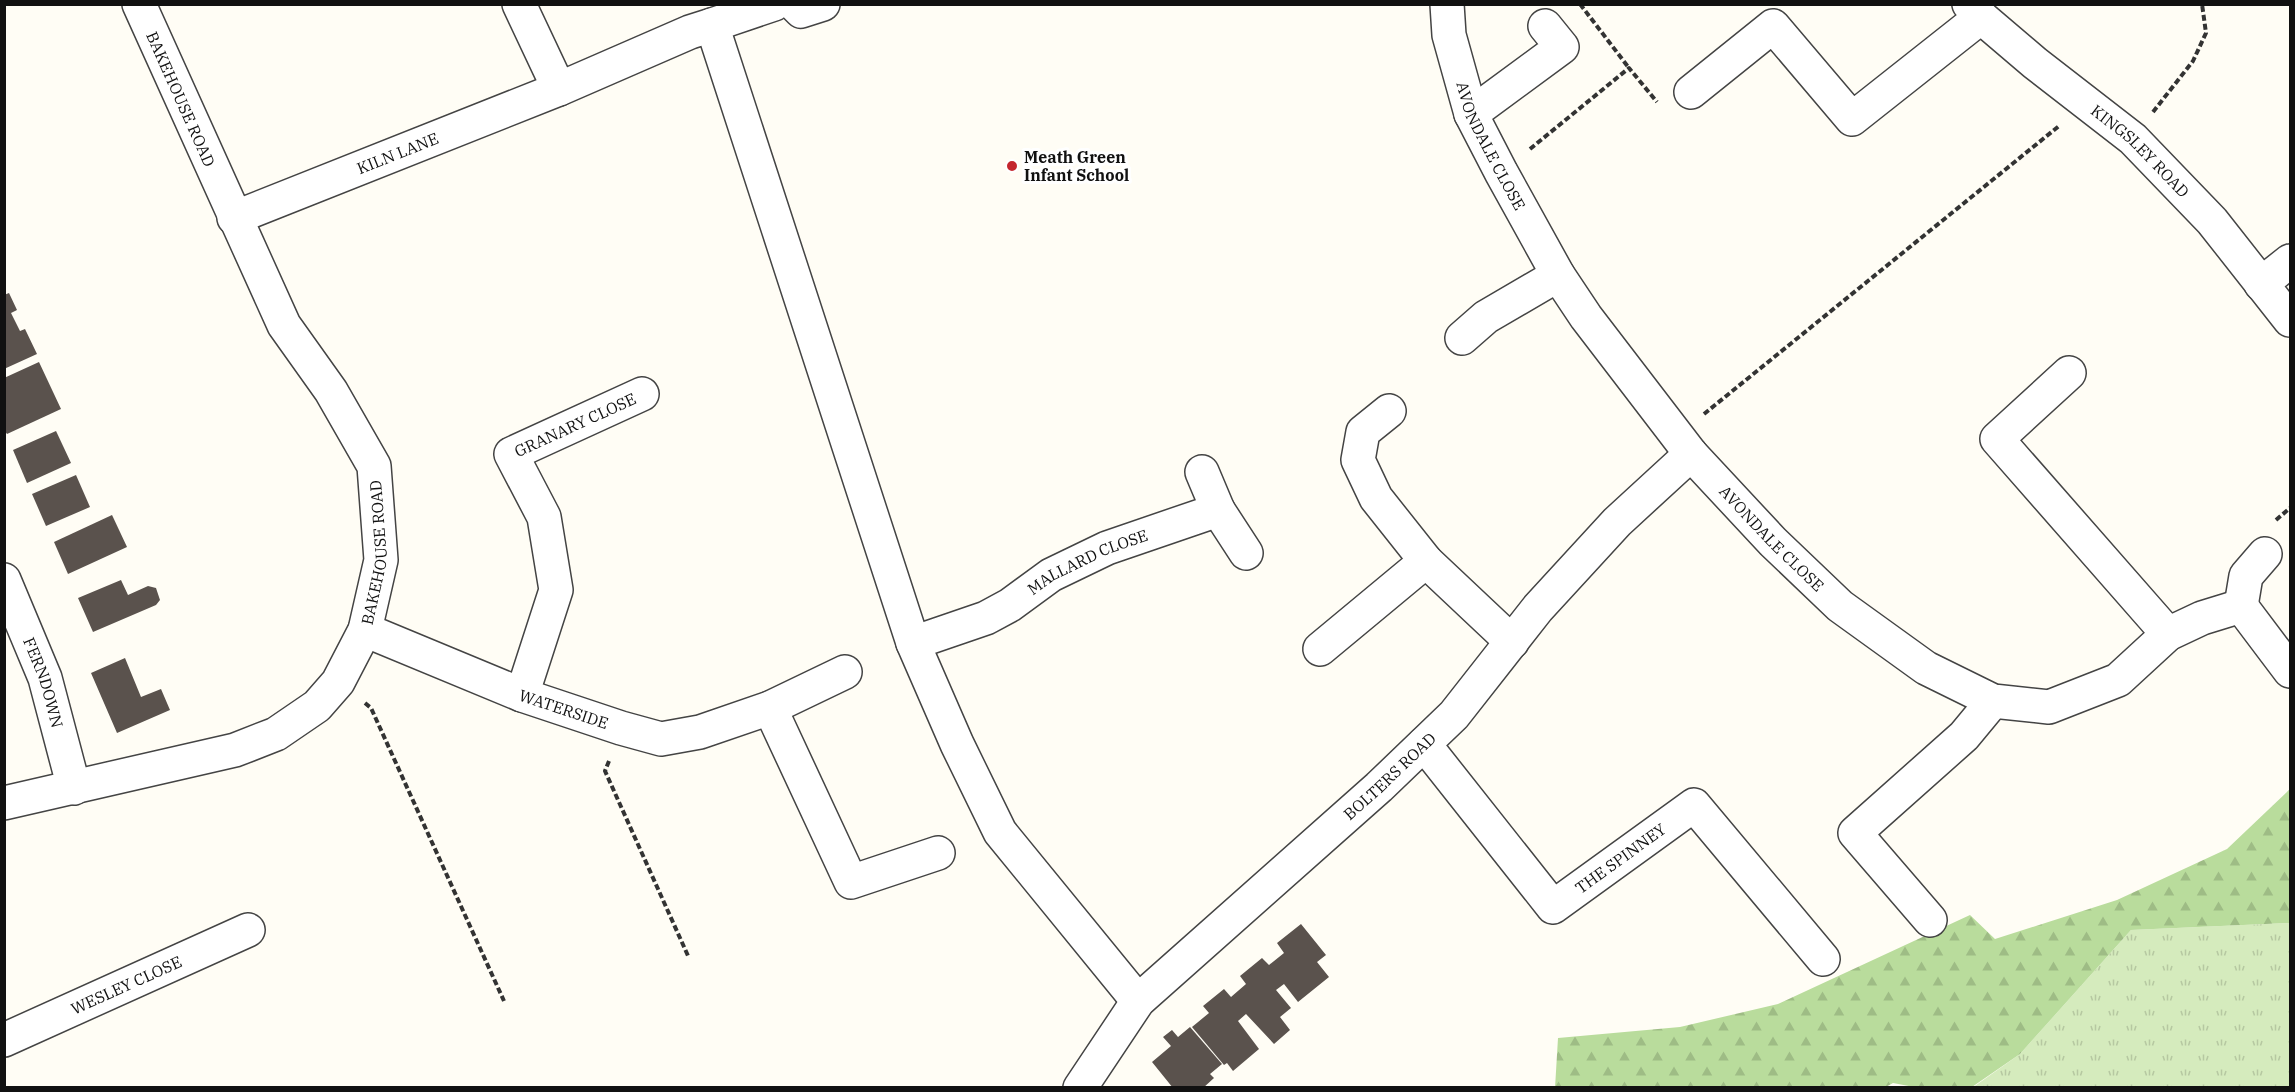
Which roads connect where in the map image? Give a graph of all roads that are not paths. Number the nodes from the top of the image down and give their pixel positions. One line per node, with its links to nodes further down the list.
1 (138, 4): 13 (street, BAKEHOUSE ROAD)
2 (519, 4): 10 (street)
3 (774, 4): 9 (street, KILN LANE)
4 (794, 4): 5 (street)
5 (823, 4)
6 (1448, 4): 12 (street, AVONDALE CLOSE)
7 (1975, 11): 11 (street); 16 (street, KINGSLEY ROAD)
8 (1545, 26): 12 (street)
9 (701, 29): 10 (street, KILN LANE); 33 (street)
10 (559, 89): 13 (street, KILN LANE)
11 (1691, 92)
12 (1471, 114): 15 (street, AVONDALE CLOSE)
13 (234, 218): 30 (street, BAKEHOUSE ROAD)
14 (2290, 261): 16 (street)
15 (1558, 275): 18 (street); 22 (street, AVONDALE CLOSE)
16 (2261, 284): 17 (street, KINGSLEY ROAD)
17 (2290, 320)
18 (1462, 338)
19 (2069, 374): 31 (street)
20 (642, 394): 37 (street, GRANARY CLOSE)
21 (1389, 411): 27 (street)
22 (1684, 445): 32 (street, BOLTERS ROAD); 38 (street, AVONDALE CLOSE)
23 (1203, 472): 24 (street)
24 (1218, 510): 25 (street); 33 (street, MALLARD CLOSE)
25 (1246, 553)
26 (2265, 554): 29 (street)
27 (1426, 561): 32 (street); 34 (street)
28 (4, 580): 41 (street, FERNDOWN)
29 (2241, 606): 31 (street, AVONDALE CLOSE); 35 (street)
30 (365, 630): 37 (street, WATERSIDE); 41 (street, BAKEHOUSE ROAD)
31 (2168, 634): 38 (street, AVONDALE CLOSE)
32 (1512, 642): 40 (street, BOLTERS ROAD)
33 (913, 643): 47 (street)
34 (1320, 649)
35 (2290, 671)
36 (845, 672): 39 (street, WATERSIDE)
37 (522, 695): 39 (street, WATERSIDE)
38 (1992, 701): 44 (street)
39 (770, 708): 43 (street)
40 (1424, 744): 46 (street, THE SPINNEY); 47 (street, BOLTERS ROAD)
41 (74, 788): 42 (street, BAKEHOUSE ROAD)
42 (4, 803)
43 (938, 854)
44 (1930, 920)
45 (248, 930): 48 (street, WESLEY CLOSE)
46 (1823, 959)
47 (1138, 1001): 49 (street, BOLTERS ROAD)
48 (4, 1040)
49 (1080, 1088)

